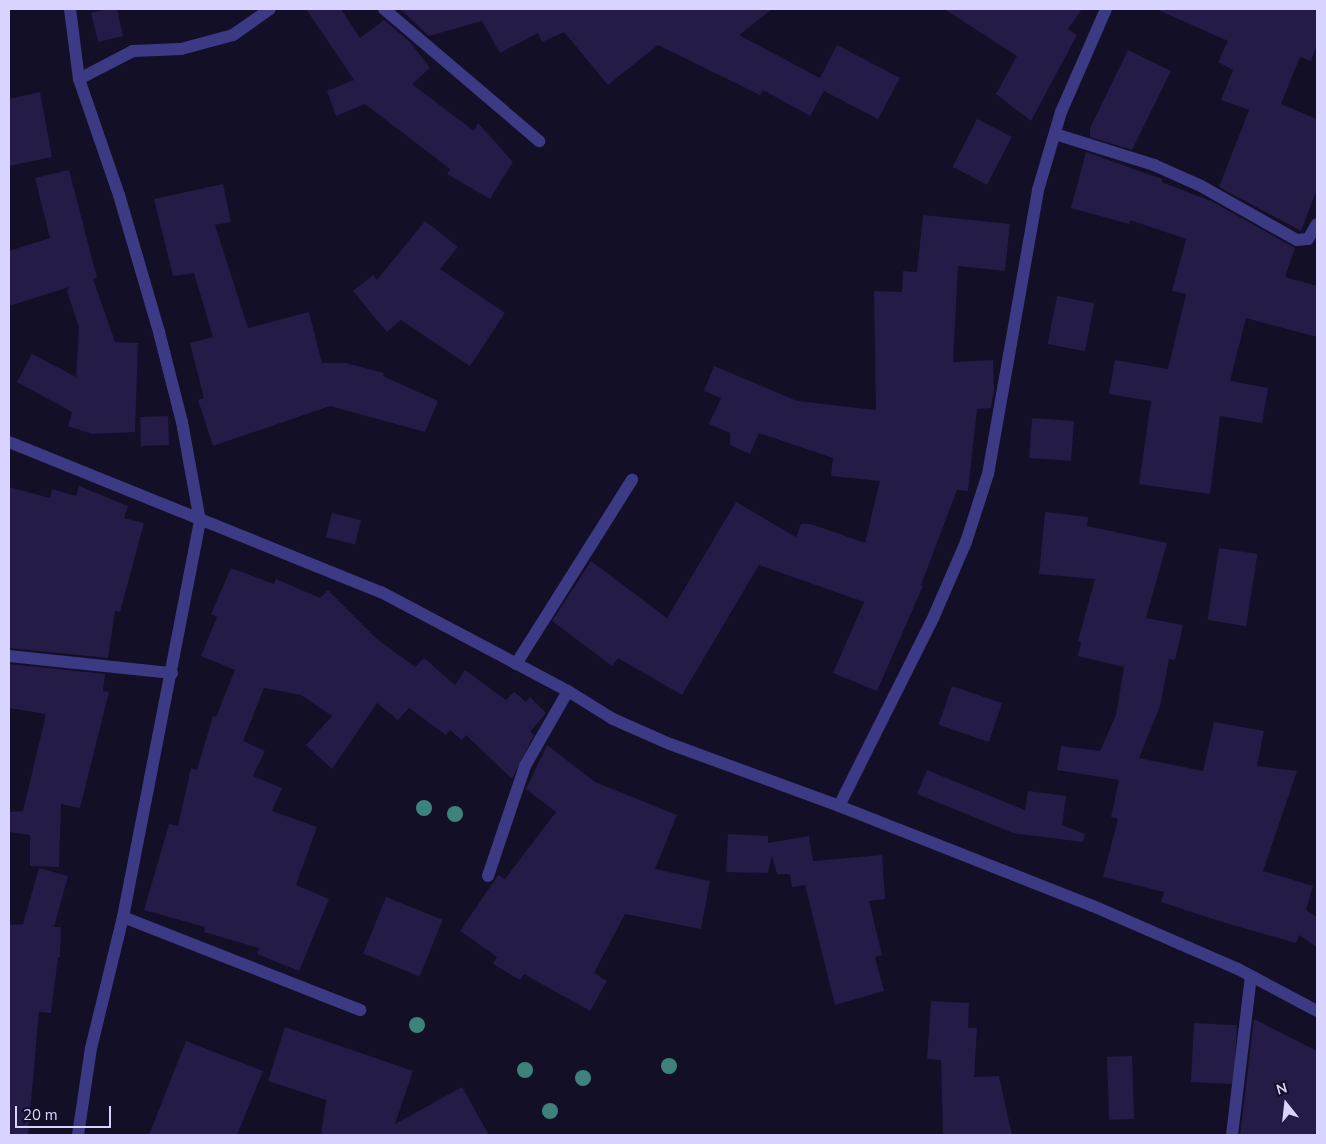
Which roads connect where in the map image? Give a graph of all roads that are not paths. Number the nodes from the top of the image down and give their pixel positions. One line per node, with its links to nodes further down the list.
1 (70, 9): 5 (street)
2 (270, 9): 5 (street)
3 (384, 9): 7 (street)
4 (1106, 9): 6 (street)
5 (79, 79): 11 (street)
6 (1055, 134): 8 (street); 16 (street)
7 (539, 141)
8 (1317, 224)
9 (9, 442): 11 (street)
10 (632, 480): 13 (street)
11 (200, 521): 13 (street); 14 (street)
12 (9, 656): 14 (street)
13 (516, 664): 15 (street)
14 (172, 673): 18 (street)
15 (568, 691): 16 (street); 17 (street)
16 (838, 806): 19 (street)
17 (488, 876)
18 (122, 917): 20 (street); 22 (street)
19 (1252, 976): 21 (street); 23 (street)
20 (360, 1010)
21 (1317, 1011)
22 (78, 1135)
23 (1232, 1135)

